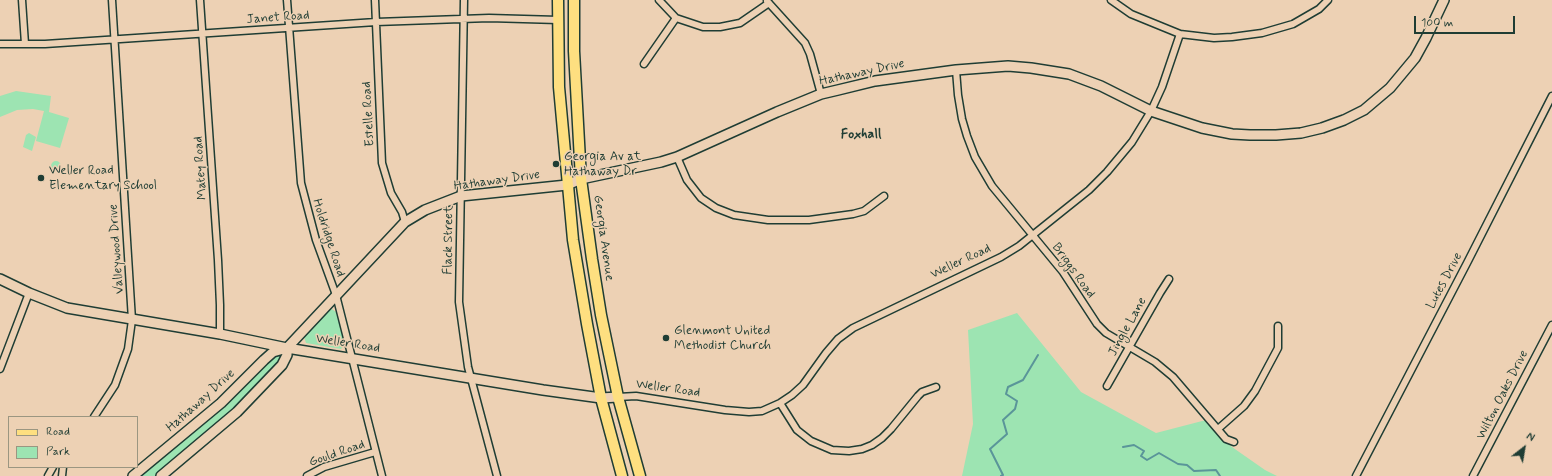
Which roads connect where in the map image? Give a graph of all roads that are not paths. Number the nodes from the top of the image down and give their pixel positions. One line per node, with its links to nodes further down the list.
1 (22, 0): 23 (street)
2 (112, 0): 21 (street, Valleywood Drive)
3 (200, 0): 19 (street, Matey Road)
4 (287, 0): 18 (street, Holdridge Road)
5 (375, 0): 17 (street, Estelle Road)
6 (464, 0): 15 (street, Flack Street)
7 (558, 0): 16 (main road)
8 (574, 0): 30 (main road, Georgia Avenue)
9 (659, 0): 14 (street)
10 (1111, 0): 20 (street)
11 (1328, 0): 20 (street)
12 (1444, 0): 28 (street, Hathaway Drive)
13 (768, 2): 14 (street); 26 (street)
14 (676, 18): 24 (street)
15 (463, 19): 16 (street, Janet Road); 17 (street, Janet Road); 32 (street, Flack Street)
16 (558, 20): 31 (main road)
17 (376, 22): 18 (street, Janet Road); 34 (street, Estelle Road)
18 (289, 28): 19 (street, Janet Road); 39 (street, Holdridge Road)
19 (203, 34): 21 (street, Janet Road); 43 (street, Matey Road)
20 (1180, 34): 28 (street, Weller Road)
21 (115, 39): 23 (street, Janet Road); 40 (street, Valleywood Drive)
22 (0, 44): 23 (street, Janet Road)
23 (25, 44)
24 (644, 64)
25 (956, 70): 26 (street, Hathaway Drive); 28 (street, Hathaway Drive); 35 (street, Briggs Road)
26 (821, 94): 29 (street, Hathaway Drive)
27 (1552, 96): 65 (street, Lutes Drive)
28 (1151, 111): 35 (street, Weller Road)
29 (677, 157): 30 (street, Hathaway Drive); 33 (street)
30 (581, 179): 31 (street, Hathaway Drive); 51 (main road, Georgia Avenue)
31 (567, 185): 32 (street, Hathaway Drive); 52 (main road)
32 (461, 196): 34 (street, Hathaway Drive); 48 (street, Flack Street)
33 (884, 196)
34 (405, 222): 39 (street, Hathaway Drive)
35 (1032, 236): 45 (street, Briggs Road); 53 (street, Weller Road)
36 (0, 279): 38 (street, Weller Road)
37 (1169, 279): 45 (street, Jingle Lane)
38 (29, 293): 40 (street, Weller Road); 47 (street)
39 (336, 295): 44 (street, Hathaway Drive); 46 (street, Holdridge Road)
40 (132, 320): 43 (street, Weller Road); 54 (street, Valleywood Drive)
41 (1552, 325): 66 (street, Wilton Oaks Drive)
42 (1278, 326): 55 (street)
43 (220, 334): 44 (street, Weller Road)
44 (287, 348): 46 (street, Weller Road); 58 (street, Hathaway Drive); 59 (street, Hathaway Drive)
45 (1130, 348): 49 (street, Jingle Lane); 55 (street, Briggs Road)
46 (352, 358): 48 (street, Weller Road); 57 (street, Holdridge Road)
47 (0, 368)
48 (471, 377): 52 (street, Weller Road); 62 (street, Flack Street)
49 (1107, 386)
50 (936, 387): 53 (street)
51 (618, 397): 52 (street, Weller Road); 53 (street, Weller Road); 64 (main road, Georgia Avenue)
52 (601, 398): 63 (main road)
53 (780, 403)
54 (95, 416)
55 (1218, 429): 56 (street, Briggs Road)
56 (1234, 442)
57 (375, 452): 60 (street, Gould Road); 61 (street, Holdridge Road)
58 (133, 476)
59 (161, 476)
60 (307, 476)
61 (382, 476)
62 (497, 476)
63 (622, 476)
64 (640, 476)
65 (1356, 476)
66 (1473, 476)

